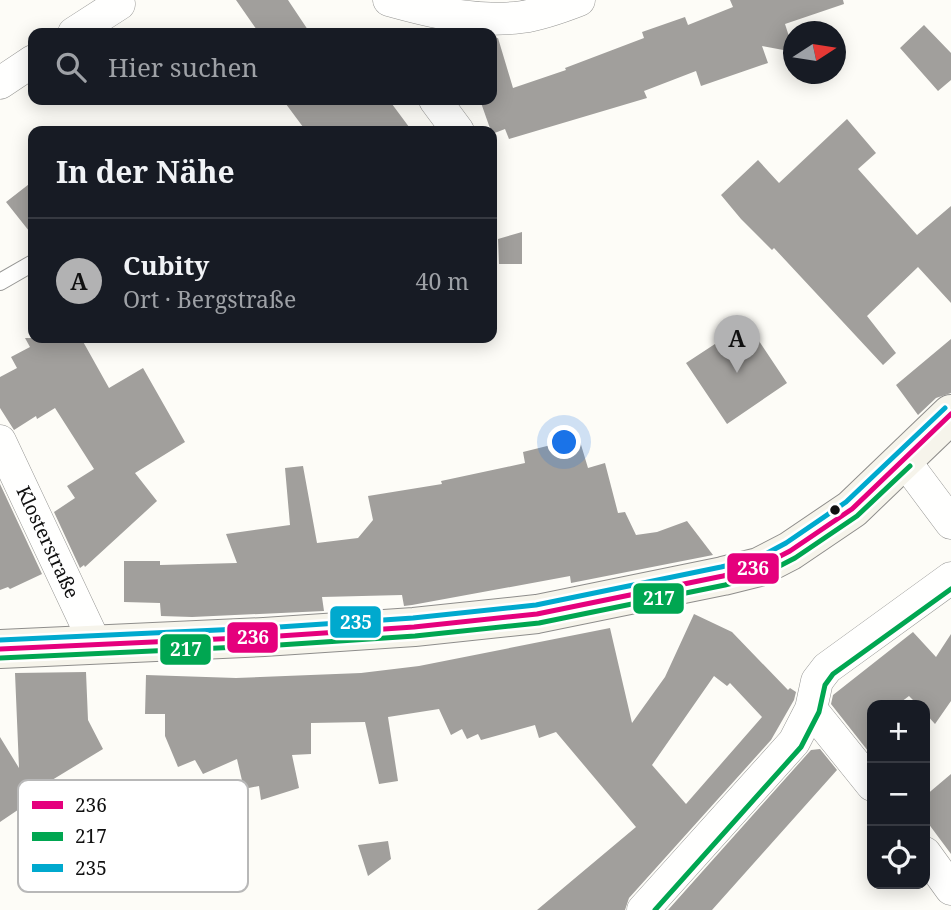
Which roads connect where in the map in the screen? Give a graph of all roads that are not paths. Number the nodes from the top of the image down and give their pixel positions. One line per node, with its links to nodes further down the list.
1 (389, 0): 4 (street)
2 (579, 0): 4 (street)
3 (119, 4): 5 (street)
4 (430, 23)
5 (82, 28)
6 (28, 64): 7 (street)
7 (0, 83)
8 (439, 105): 9 (street)
9 (454, 126)
10 (28, 266): 11 (lane)
11 (0, 282)
12 (951, 414): 14 (street)
13 (0, 441): 17 (street, Klosterstraße)
14 (904, 460): 15 (street); 17 (street)
15 (951, 523)
16 (951, 578): 19 (street)
17 (95, 643): 18 (street)
18 (0, 649)
19 (811, 709): 20 (street); 23 (street)
20 (867, 779)
21 (930, 860): 22 (street)
22 (951, 889)
23 (643, 910)

